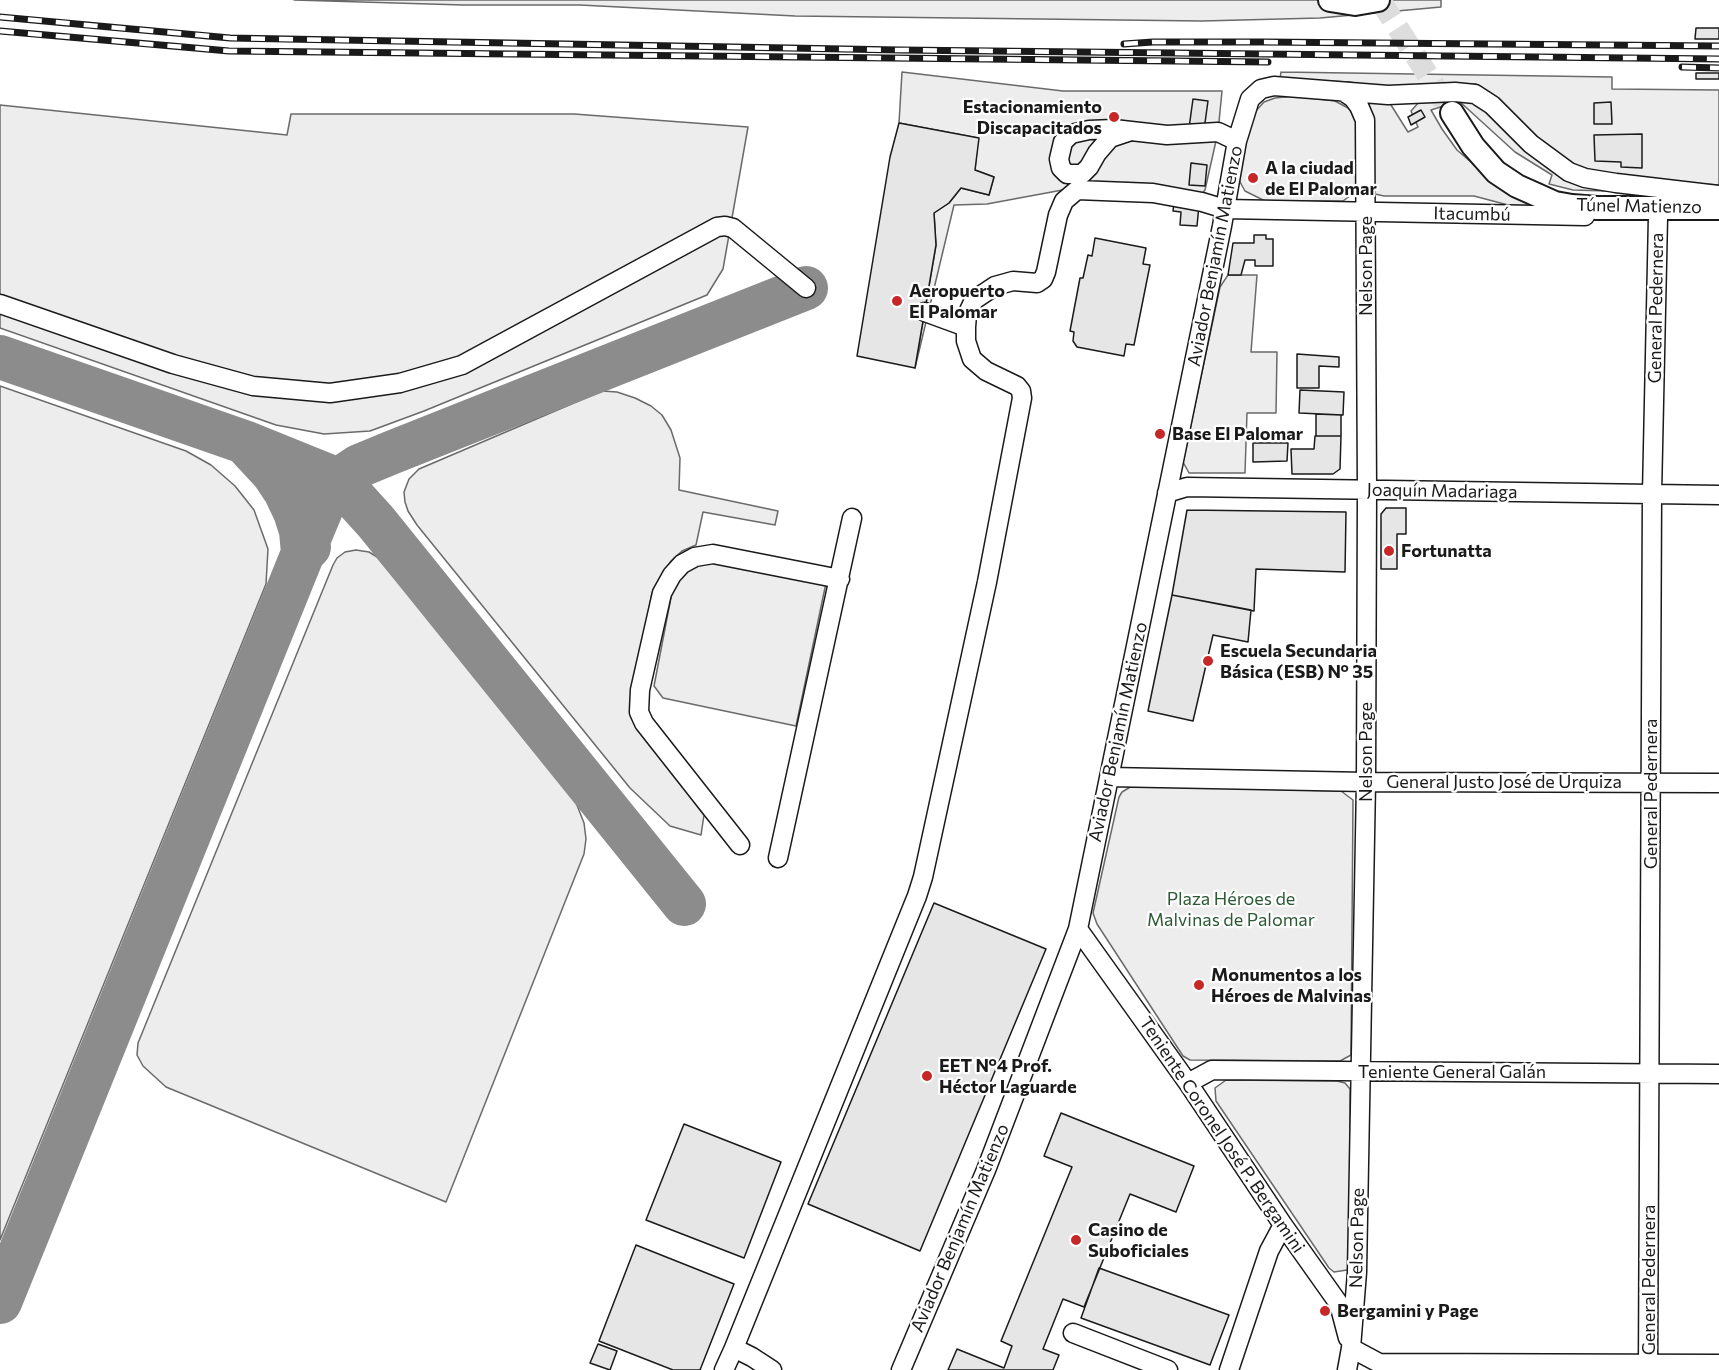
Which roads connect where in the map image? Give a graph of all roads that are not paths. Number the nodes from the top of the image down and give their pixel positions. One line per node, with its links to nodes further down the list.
1 (1330, 0): 2 (main road)
2 (1378, 0)
3 (1344, 92): 5 (street, Aviador Benjamín Matienzo); 6 (street); 10 (street, Nelson Page)
4 (1131, 131): 5 (street)
5 (1237, 141): 9 (street, Aviador Benjamín Matienzo)
6 (1719, 195)
7 (1719, 202): 8 (main road, Túnel Matienzo)
8 (1719, 208)
9 (1225, 209): 10 (street, Itacumbú); 16 (street, Itacumbú); 18 (street, Aviador Benjamín Matienzo)
10 (1365, 212): 12 (street, Itacumbú); 17 (street, Nelson Page)
11 (1719, 214): 12 (street, Itacumbú)
12 (1658, 217): 19 (street, General Pedernera)
13 (806, 288): 14 (street)
14 (0, 304)
15 (925, 312): 16 (street)
16 (966, 327): 36 (street)
17 (1367, 490): 18 (street, Joaquín Madariaga); 19 (street, Joaquín Madariaga); 24 (street, Nelson Page)
18 (1167, 493): 23 (street, Aviador Benjamín Matienzo)
19 (1652, 494): 20 (street, Joaquín Madariaga); 25 (street, General Pedernera)
20 (1719, 495)
21 (852, 518): 22 (street)
22 (840, 579): 27 (street); 28 (street)
23 (1109, 777): 24 (street, General Justo José de Urquiza); 29 (street, Aviador Benjamín Matienzo)
24 (1366, 782): 25 (street, General Justo José de Urquiza); 30 (street, Nelson Page)
25 (1651, 782): 26 (street, General Justo José de Urquiza); 31 (street, General Pedernera)
26 (1719, 783)
27 (740, 845)
28 (778, 858)
29 (1078, 929): 33 (street, Teniente Coronel José P. Bergamini); 43 (street, Aviador Benjamín Matienzo)
30 (1361, 1071): 31 (street, Teniente General Galán); 33 (street, Teniente General Galán); 37 (street, Nelson Page)
31 (1650, 1073): 32 (street, Teniente General Galán); 40 (street, General Pedernera)
32 (1719, 1074)
33 (1188, 1083): 34 (street, Teniente Coronel José P. Bergamini)
34 (1283, 1225): 37 (street, Teniente Coronel José P. Bergamini); 45 (street)
35 (1073, 1333): 44 (street)
36 (734, 1348): 41 (street); 42 (street)
37 (1351, 1348): 39 (street); 46 (street, Nelson Page)
38 (1719, 1364): 40 (street)
39 (1381, 1367): 40 (street)
40 (1648, 1367)
41 (724, 1370)
42 (772, 1370)
43 (901, 1370)
44 (1168, 1370)
45 (1229, 1370)
46 (1347, 1370)

